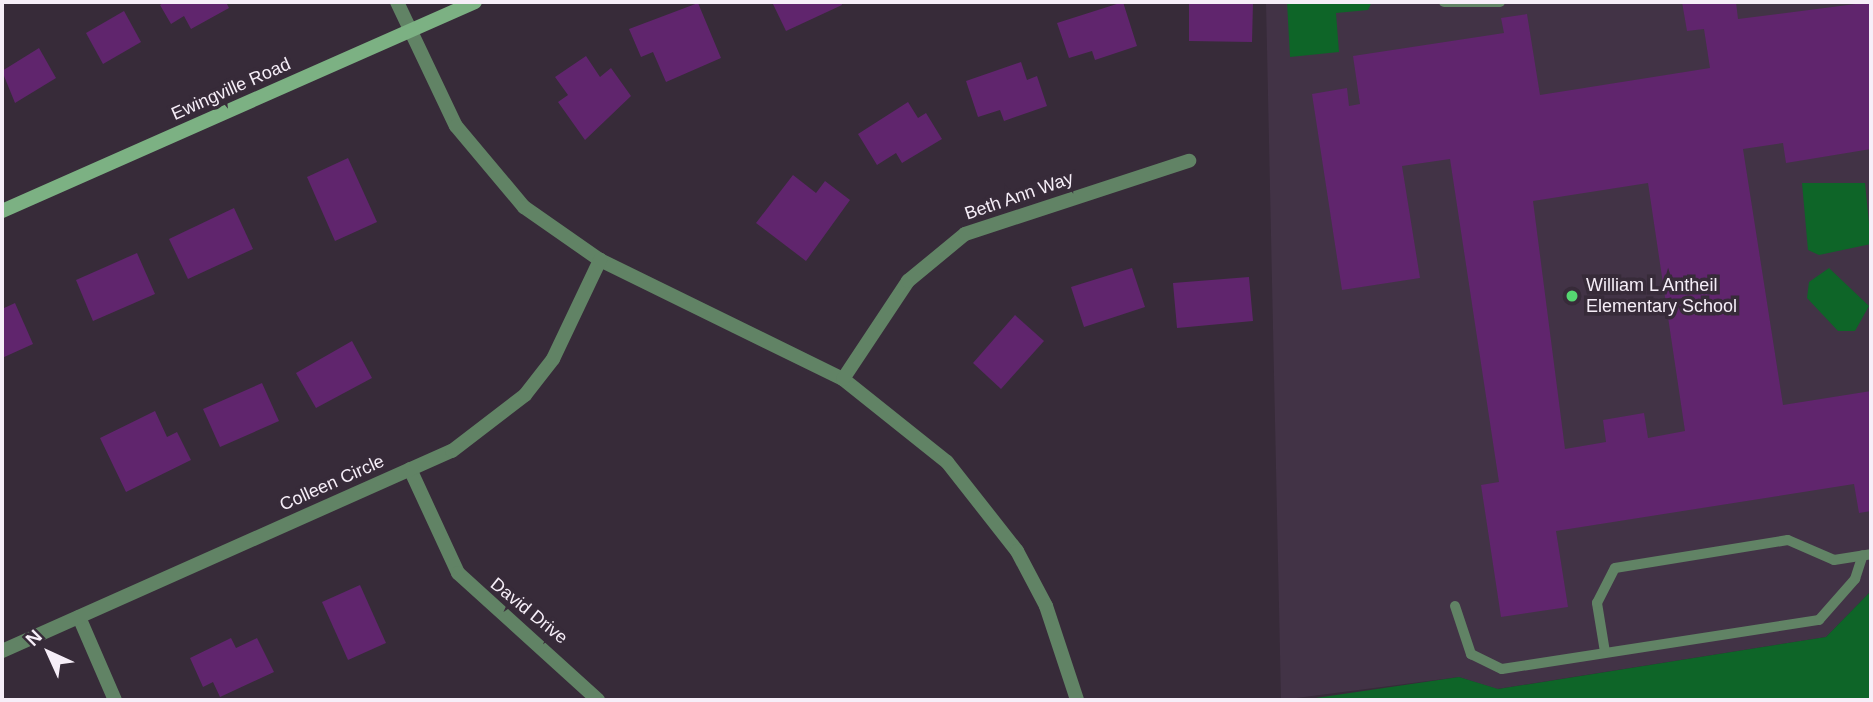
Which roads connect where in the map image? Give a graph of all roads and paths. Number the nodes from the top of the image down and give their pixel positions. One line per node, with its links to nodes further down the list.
1 (397, 2): 5 (street)
2 (475, 2): 5 (main road, Ewingville Road)
3 (1444, 2): 4 (lane)
4 (1500, 2)
5 (410, 31): 7 (main road, Ewingville Road); 8 (street)
6 (1189, 161): 9 (street, Beth Ann Way)
7 (2, 211)
8 (600, 260): 9 (street); 10 (street, Colleen Circle)
9 (843, 379): 18 (street)
10 (410, 469): 13 (street, Colleen Circle); 17 (street, David Drive)
11 (1867, 554): 15 (lane); 15 (lane)
12 (1455, 606): 15 (lane)
13 (79, 617): 14 (street, Colleen Circle); 16 (street)
14 (2, 651)
15 (1605, 652)
16 (115, 700)
17 (598, 700)
18 (1077, 700)

